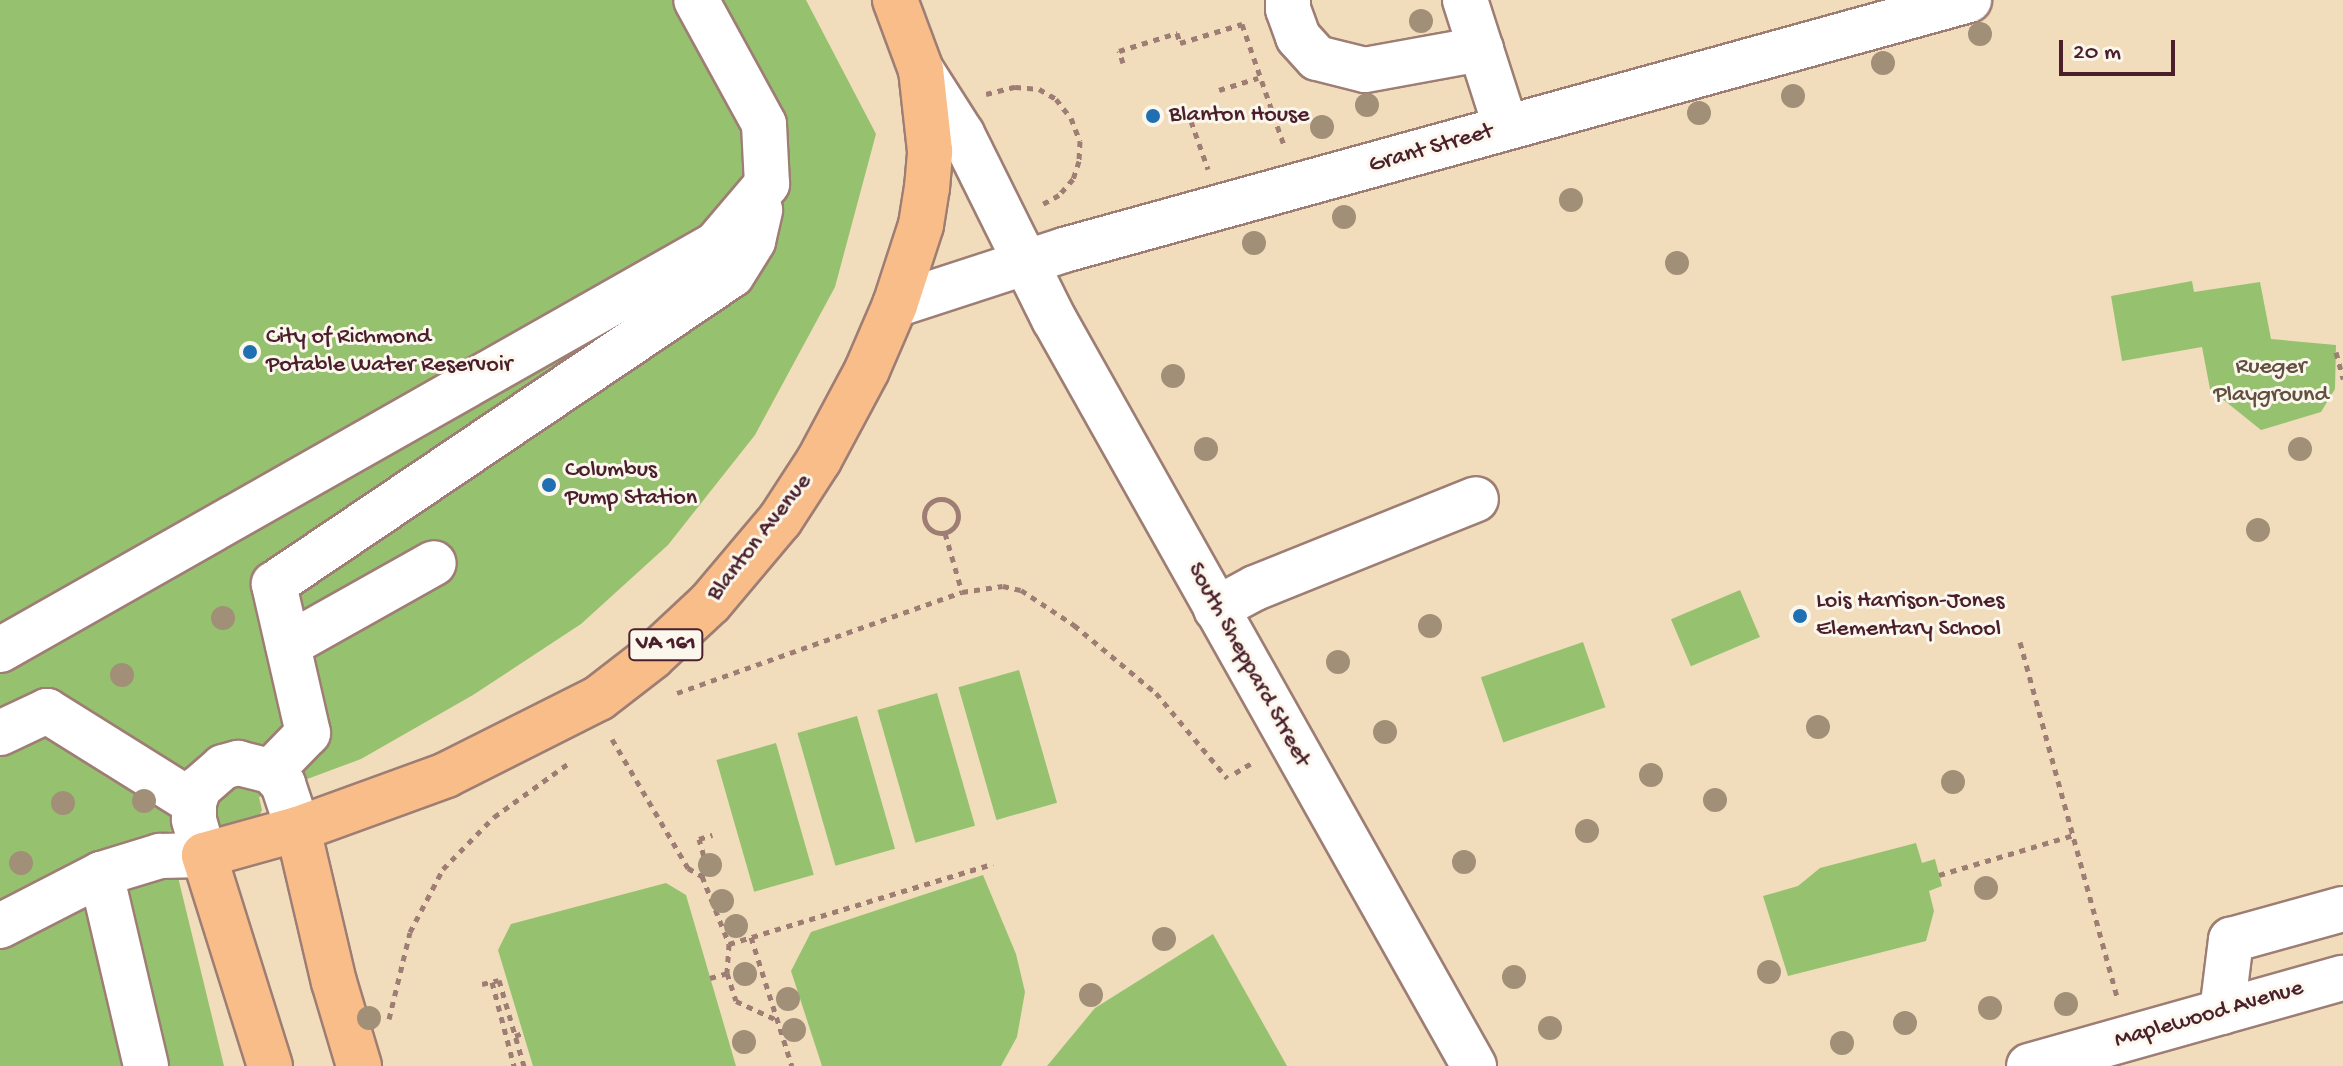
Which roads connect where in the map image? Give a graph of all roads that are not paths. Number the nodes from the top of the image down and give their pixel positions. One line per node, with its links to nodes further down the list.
1 (696, 0): 9 (street)
2 (895, 0): 7 (main road, Blanton Avenue / VA 161)
3 (1288, 0): 6 (street)
4 (1465, 0): 6 (street)
5 (1969, 0): 8 (street, Grant Street)
6 (1481, 49): 8 (street)
7 (921, 70): 10 (street, Blanton Avenue); 11 (main road, Blanton Avenue / VA 161)
8 (1506, 128): 10 (street, Grant Street)
9 (767, 184): 15 (street); 16 (street)
10 (1026, 262): 11 (street, Grant Street); 14 (street, South Sheppard Street)
11 (895, 305): 20 (main road, Blanton Avenue / VA 161)
12 (1476, 499): 14 (street)
13 (434, 563): 15 (street)
14 (1216, 609): 30 (street, South Sheppard Street)
15 (288, 645): 18 (street)
16 (0, 650)
17 (0, 733): 19 (street)
18 (271, 771): 19 (street); 20 (street)
19 (194, 803): 21 (street)
20 (298, 829): 21 (main road, Blanton Avenue / VA 161); 29 (main road)
21 (204, 855): 22 (street); 28 (main road)
22 (101, 874): 24 (street); 27 (street)
23 (2343, 909): 26 (street)
24 (0, 926)
25 (2343, 978): 26 (street, Maplewood Avenue)
26 (2222, 1012): 31 (street, Maplewood Avenue)
27 (146, 1066)
28 (270, 1066)
29 (359, 1066)
30 (1474, 1066)
31 (2029, 1066)

